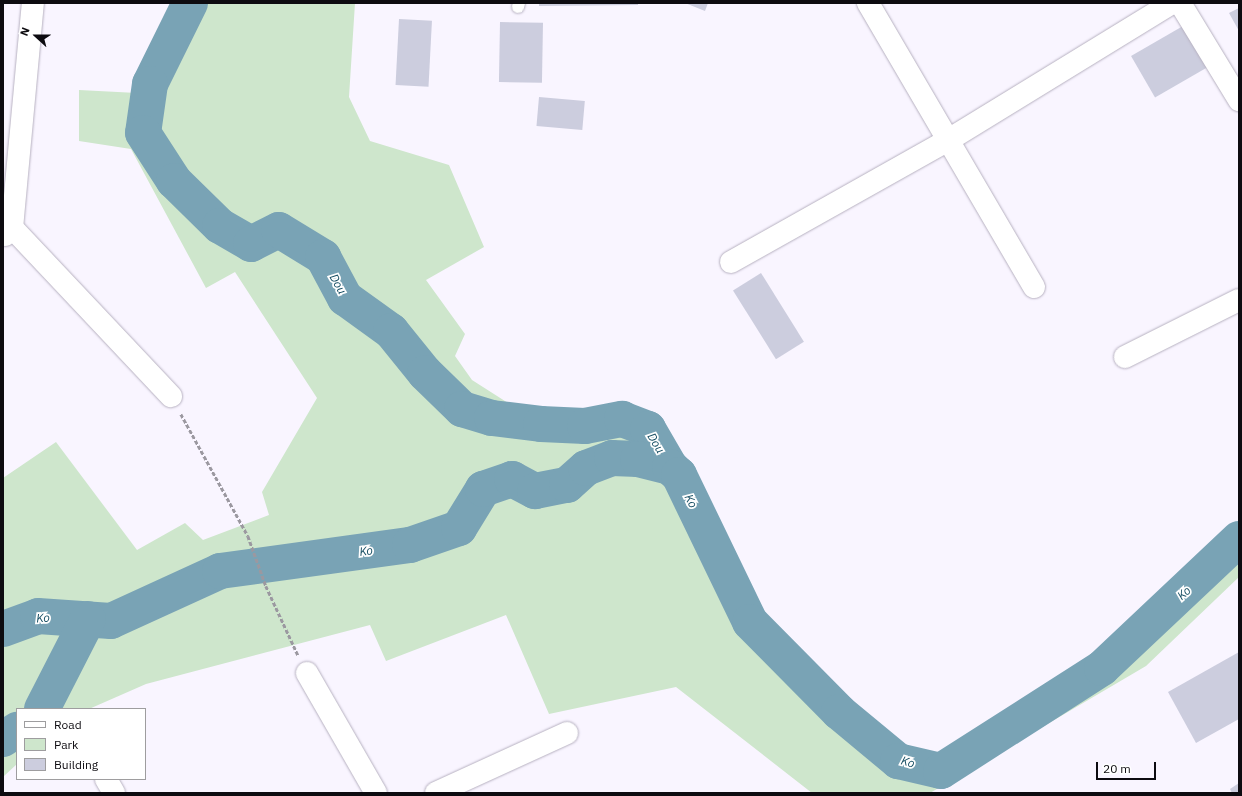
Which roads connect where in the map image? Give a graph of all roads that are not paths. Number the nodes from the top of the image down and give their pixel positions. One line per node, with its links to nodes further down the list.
1 (33, 3): 7 (street)
2 (868, 3): 6 (street)
3 (1172, 3): 6 (street)
4 (1180, 3): 5 (street)
5 (1239, 100)
6 (950, 140): 8 (street); 9 (street)
7 (6, 228): 12 (street)
8 (731, 262)
9 (1034, 287)
10 (1239, 300): 11 (street)
11 (1125, 357)
12 (171, 396)
13 (307, 673): 17 (street)
14 (566, 733): 18 (street)
15 (107, 780): 16 (street)
16 (114, 793)
17 (376, 793)
18 (436, 793)

